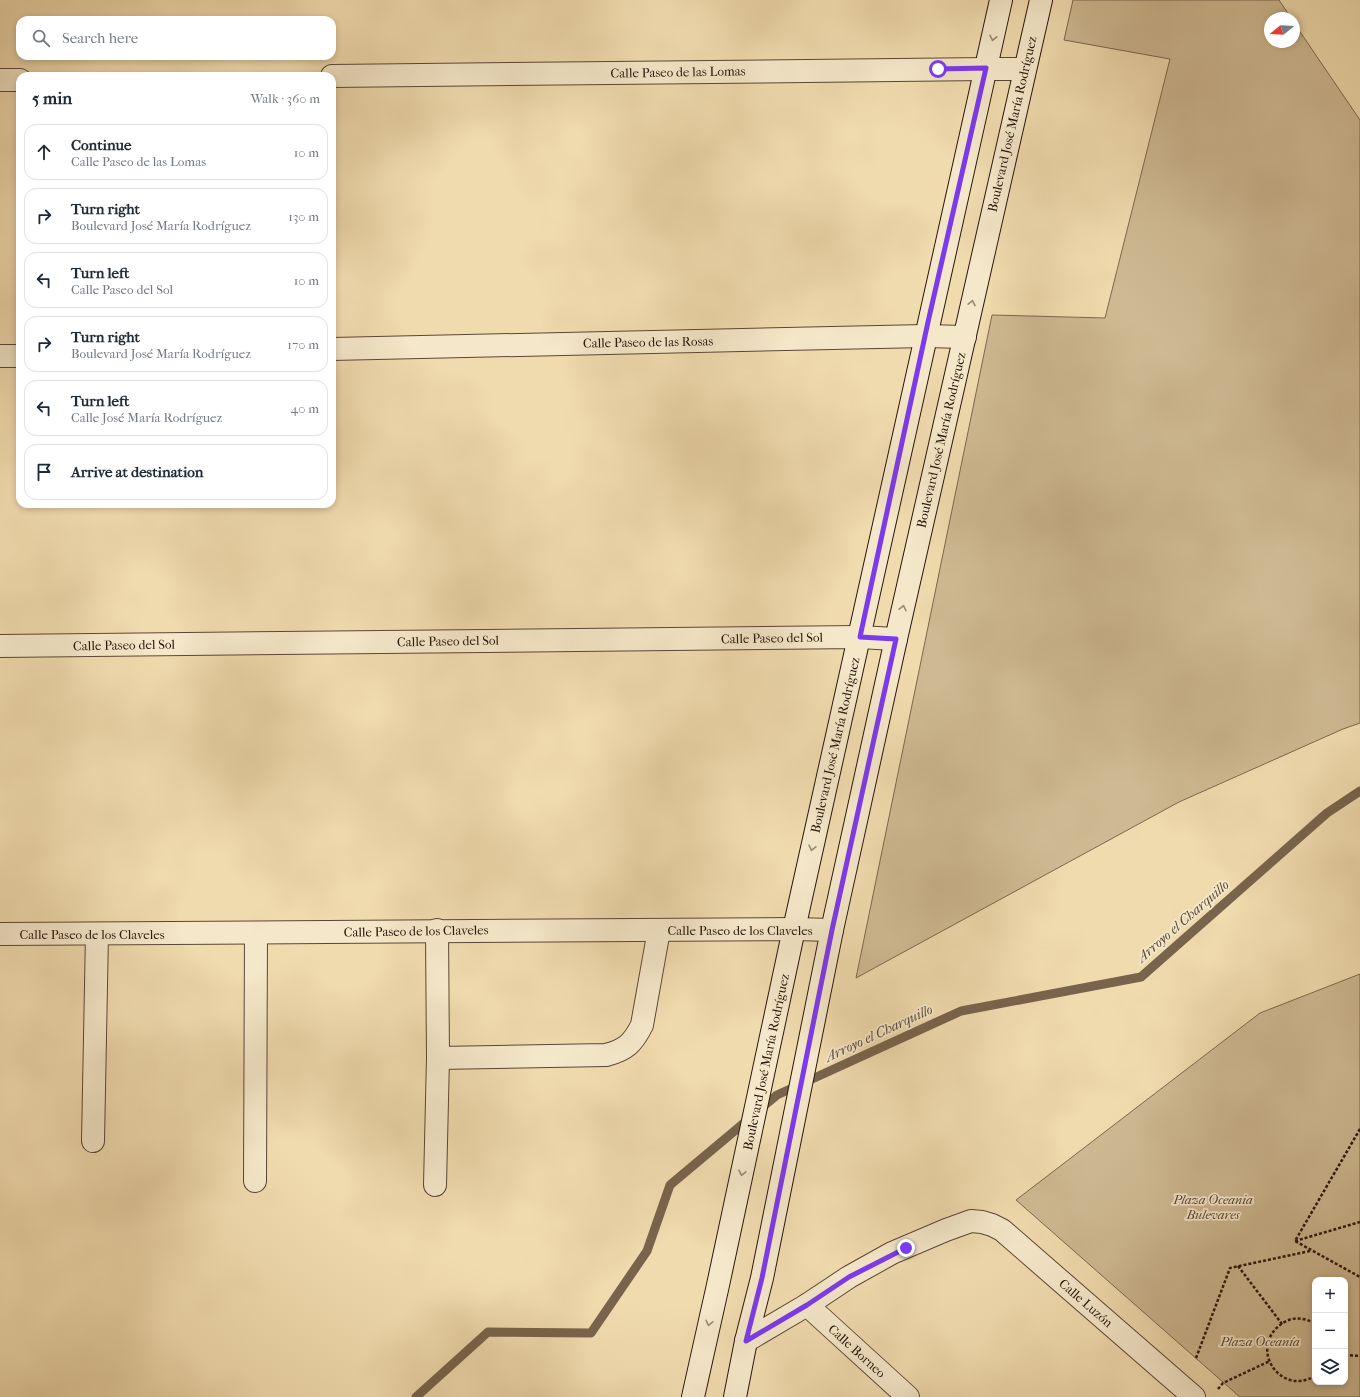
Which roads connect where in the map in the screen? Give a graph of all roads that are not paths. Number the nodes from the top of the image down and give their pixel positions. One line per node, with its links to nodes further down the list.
1 (1001, 0): 3 (street, Boulevard José María Rodríguez, one-way to 3)
2 (1041, 0): 4 (street, Boulevard José María Rodríguez)
3 (986, 68): 4 (street, Calle Paseo de las Lomas); 5 (street, Calle Paseo de las Lomas); 8 (street, Boulevard José María Rodríguez)
4 (1024, 69): 9 (street, Boulevard José María Rodríguez, one-way to 4)
5 (336, 76)
6 (0, 80): 7 (street)
7 (16, 80)
8 (925, 336): 9 (street, Calle Paseo de las Rosas); 10 (street, Calle Paseo de las Rosas); 13 (street, Boulevard José María Rodríguez)
9 (965, 337): 14 (street, Boulevard José María Rodríguez, one-way to 9)
10 (336, 349)
11 (0, 356): 12 (street)
12 (16, 356)
13 (860, 637): 14 (street, Calle Paseo del Sol); 15 (street, Calle Paseo del Sol); 16 (street, Boulevard José María Rodríguez, one-way to 16)
14 (896, 639): 19 (street, Boulevard José María Rodríguez)
15 (0, 646)
16 (794, 929): 18 (street, Calle Paseo de los Claveles); 19 (street, Calle Paseo de los Claveles); 29 (street, Boulevard José María Rodríguez, one-way to 29)
17 (437, 930): 18 (street, Calle Paseo de los Claveles); 20 (street, Calle Paseo de los Claveles); 23 (street)
18 (659, 930): 23 (street)
19 (832, 930): 28 (street, Boulevard José María Rodríguez)
20 (256, 933): 22 (street, Calle Paseo de los Claveles); 25 (street)
21 (0, 934): 22 (street, Calle Paseo de los Claveles)
22 (98, 934): 24 (street)
23 (438, 1058): 26 (street)
24 (92, 1141)
25 (255, 1181)
26 (435, 1185)
27 (807, 1305): 28 (street); 31 (street, Calle Borneo); 32 (street, Calle Luzón)
28 (746, 1341): 30 (street, Boulevard José María Rodríguez)
29 (693, 1397)
30 (735, 1397)
31 (908, 1397)
32 (1194, 1397)

